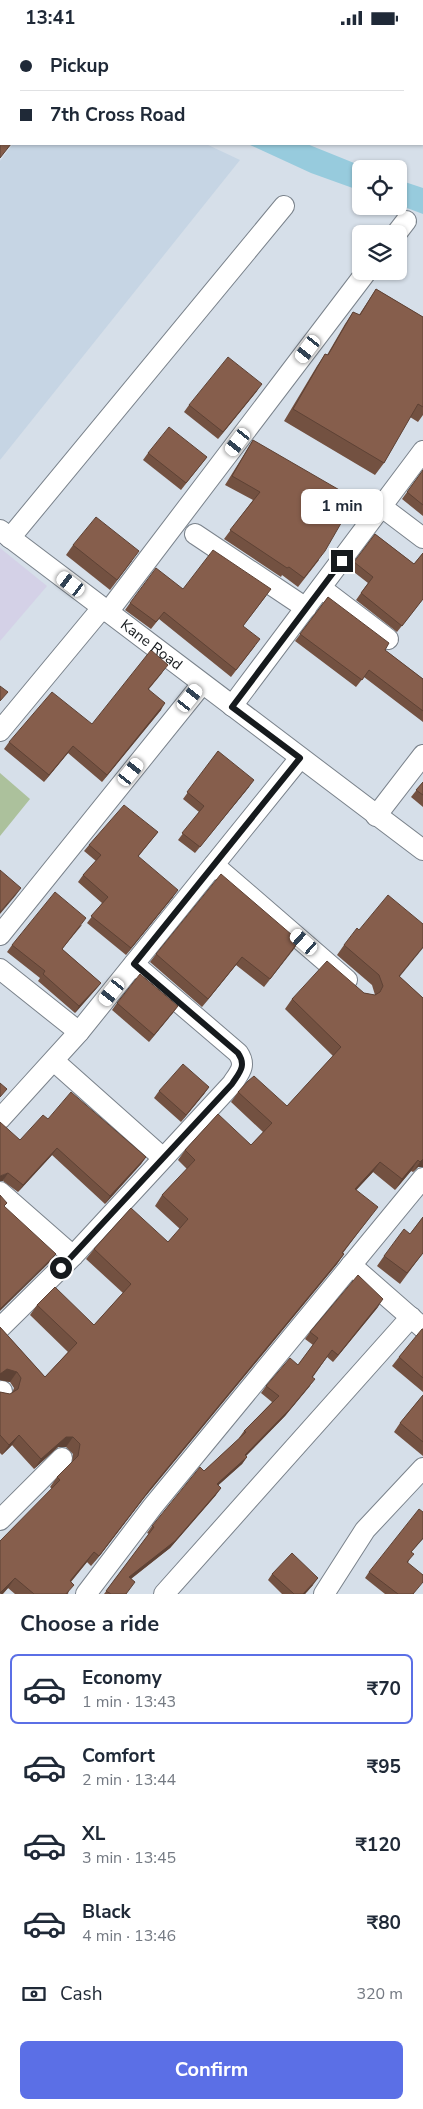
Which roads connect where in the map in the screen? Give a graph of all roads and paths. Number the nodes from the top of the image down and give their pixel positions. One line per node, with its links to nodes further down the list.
1 (284, 206): 5 (street)
2 (361, 280): 10 (street)
3 (423, 451): 4 (street)
4 (382, 507): 7 (street); 8 (street)
5 (5, 534): 10 (street, Kane Road)
6 (195, 534): 9 (street)
7 (423, 537)
8 (321, 588): 9 (street); 11 (street)
9 (306, 608): 13 (street)
10 (105, 610): 12 (street, Kane Road); 14 (street)
11 (388, 639)
12 (202, 683): 13 (street, Kane Road); 20 (street)
13 (232, 707): 16 (street, Kane Road)
14 (0, 731)
15 (423, 755): 17 (street)
16 (300, 758): 17 (street, Kane Road); 19 (street)
17 (376, 815): 18 (street, Kane Road)
18 (423, 850)
19 (214, 865): 21 (street); 23 (street)
20 (0, 935)
21 (134, 964): 24 (street); 27 (street)
22 (0, 969): 24 (street)
23 (364, 994)
24 (79, 1032): 25 (street)
25 (54, 1061): 26 (street); 27 (street)
26 (0, 1119)
27 (162, 1158): 31 (street)
28 (423, 1178): 30 (street)
29 (0, 1192): 31 (street)
30 (416, 1200): 32 (street)
31 (73, 1256): 34 (street)
32 (351, 1265): 33 (street); 38 (street)
33 (417, 1322): 39 (street)
34 (0, 1328)
35 (62, 1458): 37 (street)
36 (423, 1468): 40 (street)
37 (0, 1520)
38 (86, 1594)
39 (164, 1594)
40 (324, 1594)

